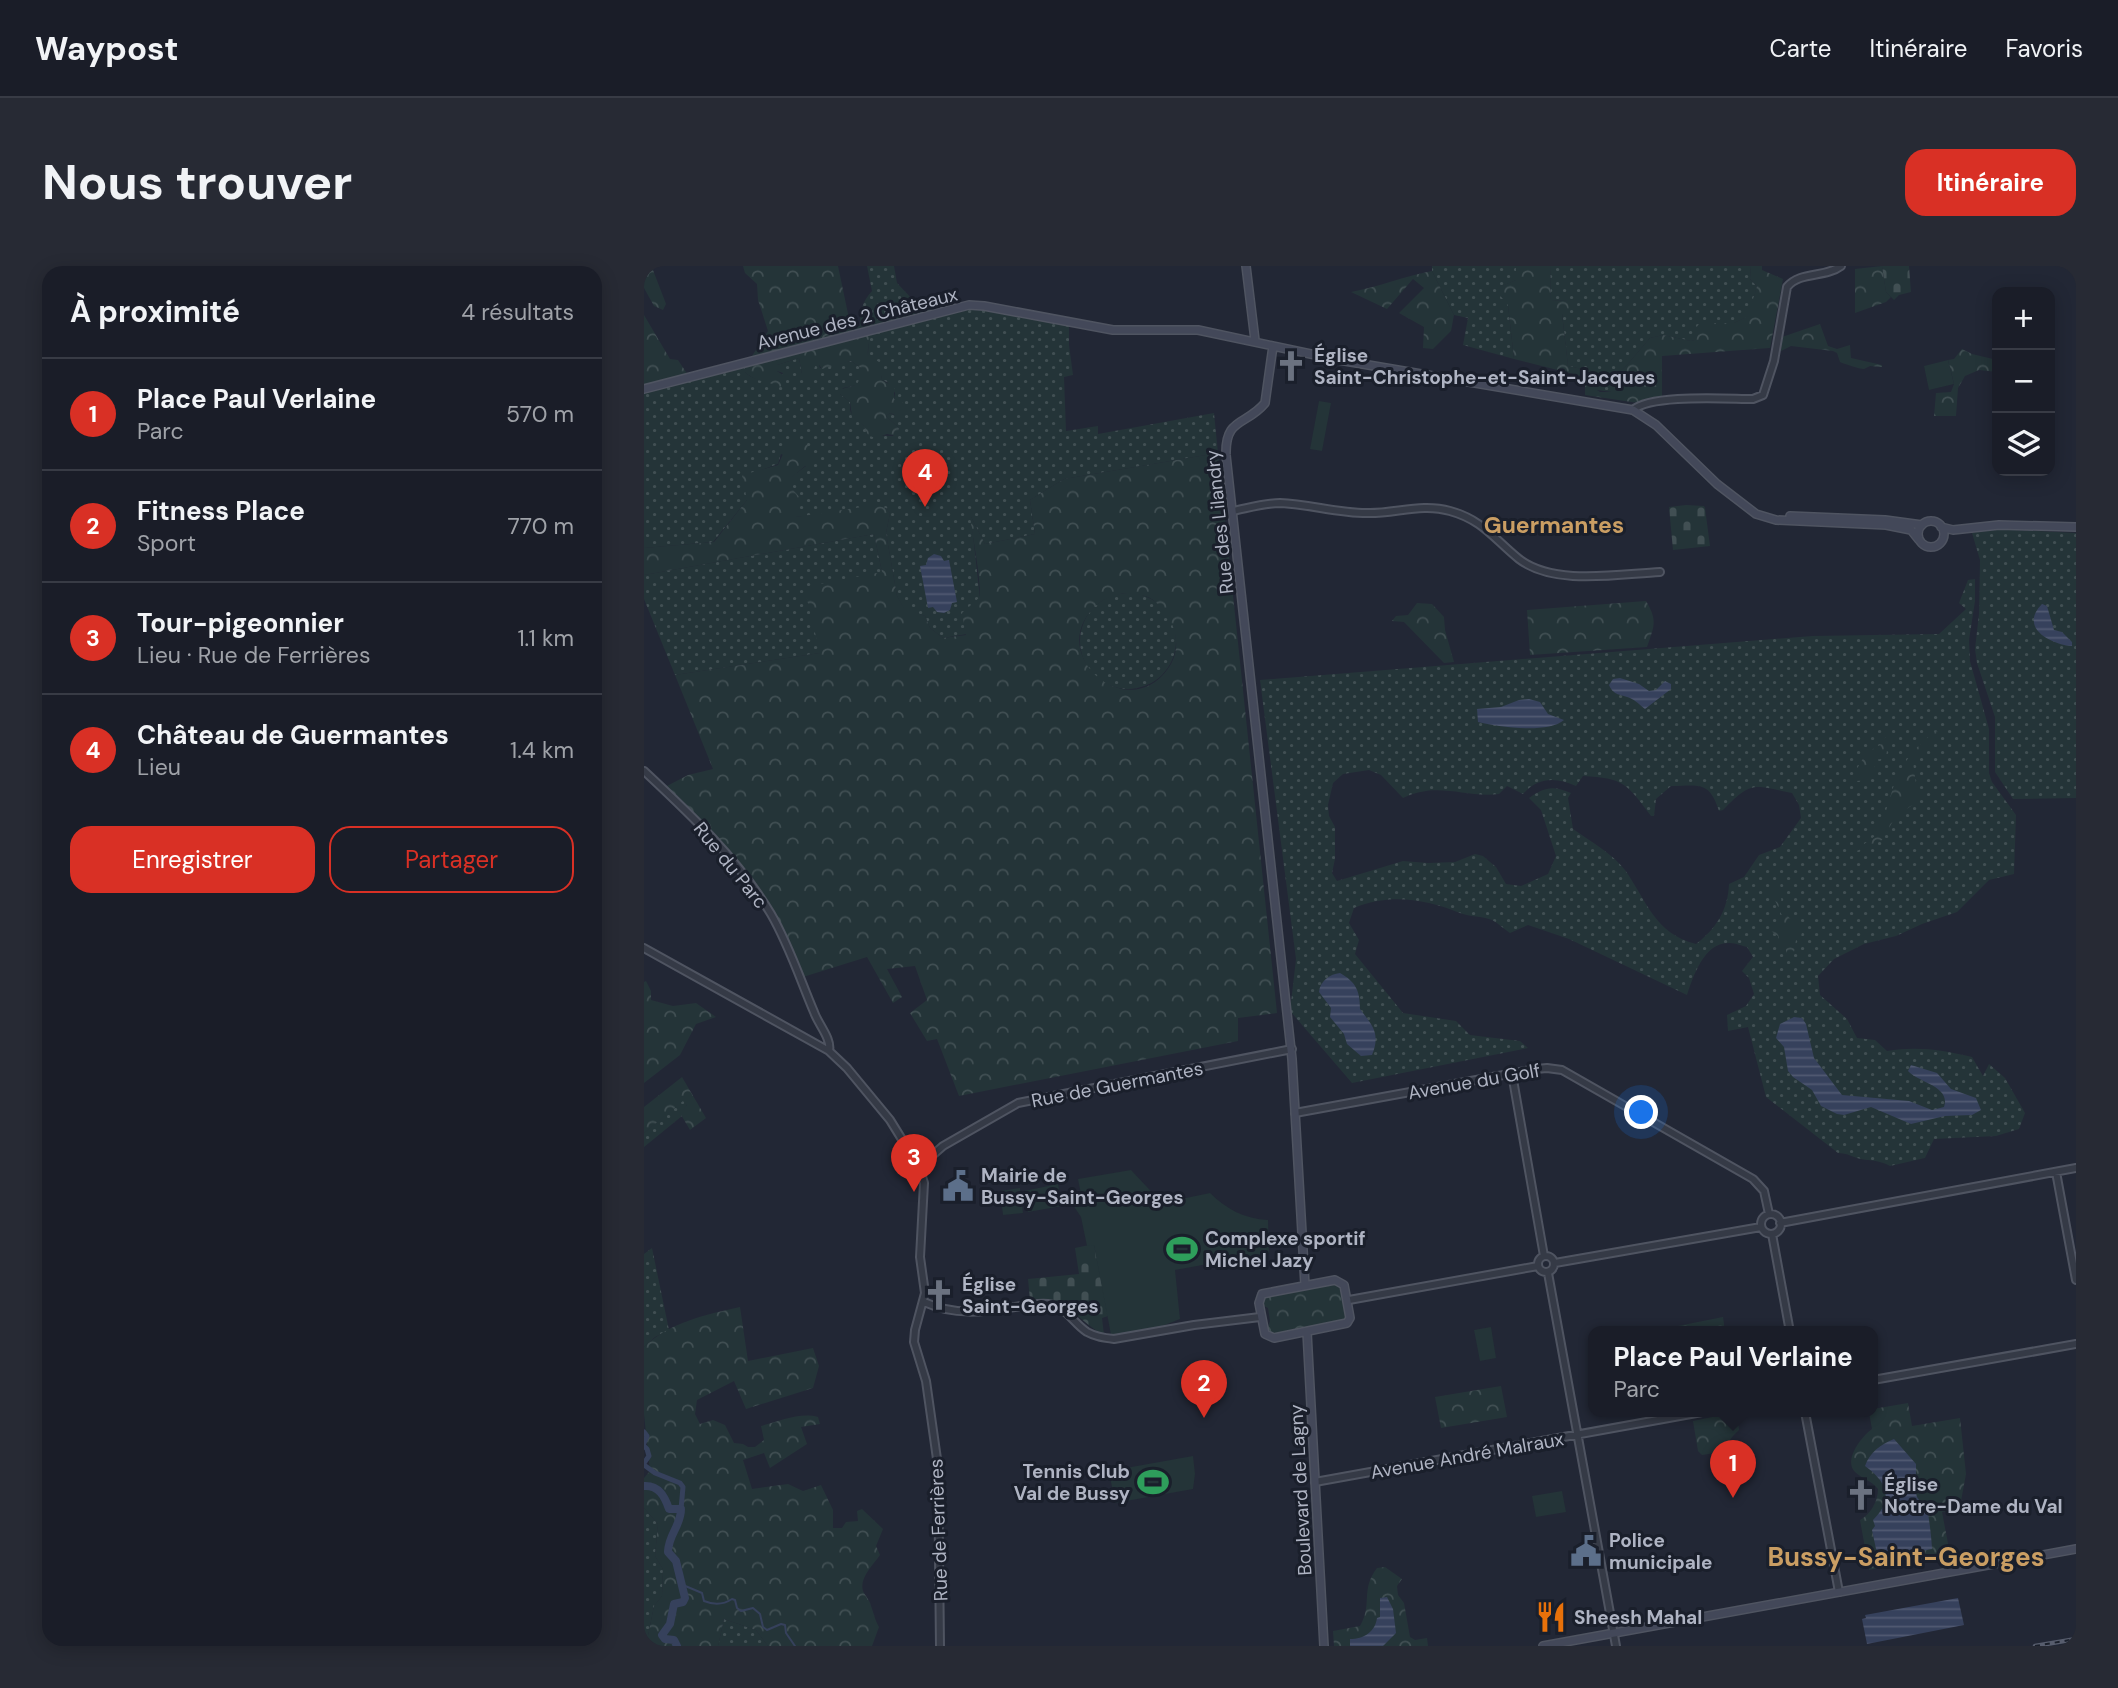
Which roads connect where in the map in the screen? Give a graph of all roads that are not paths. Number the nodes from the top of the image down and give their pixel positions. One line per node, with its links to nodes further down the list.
1 (1246, 266): 3 (main road)
2 (1840, 266): 6 (street)
3 (1255, 340): 4 (main road, Avenue des 2 Châteaux); 5 (main road, Avenue des 2 Châteaux)
4 (1273, 346): 6 (main road, Avenue des 2 Châteaux); 8 (main road, Rue des Lilandry)
5 (644, 389)
6 (1633, 410): 7 (main road, Avenue des 2 Châteaux)
7 (1748, 509): 9 (main road, Avenue des 2 Châteaux); 13 (main road, Avenue des 2 Châteaux)
8 (1233, 510): 15 (street); 18 (main road, Rue des Lilandry)
9 (1922, 525): 10 (main road); 13 (main road)
10 (1941, 527): 12 (main road); 14 (main road)
11 (2076, 527): 12 (main road)
12 (1959, 529): 14 (main road)
13 (1919, 540): 14 (main road)
14 (1943, 540)
15 (1660, 572)
16 (644, 771): 19 (street, Rue du Parc)
17 (644, 948): 19 (street)
18 (1292, 1049): 21 (main road); 22 (street, Rue de Guermantes)
19 (829, 1051): 22 (street)
20 (1512, 1074): 21 (street, Avenue du Golf); 25 (street, Avenue du Golf); 29 (street)
21 (1295, 1113): 34 (main road)
22 (919, 1167): 36 (street, Rue de Ferrières)
23 (2076, 1168): 24 (street)
24 (2056, 1172): 26 (street); 33 (street)
25 (1769, 1214): 26 (street); 27 (street)
26 (1780, 1223): 28 (street)
27 (1761, 1227): 28 (street); 30 (street)
28 (1772, 1234): 38 (street)
29 (1544, 1256): 30 (street); 31 (street)
30 (1555, 1263): 32 (street)
31 (1538, 1266): 32 (street); 35 (street)
32 (1548, 1273): 44 (street)
33 (2076, 1280)
34 (1305, 1285): 35 (main road); 37 (main road)
35 (1349, 1300): 39 (main road)
36 (924, 1302): 37 (street); 49 (street, Rue de Ferrières)
37 (1260, 1317): 39 (main road)
38 (1789, 1326)
39 (1307, 1332): 45 (main road, Boulevard de Lagny)
40 (2076, 1344): 41 (street)
41 (1878, 1379)
42 (1675, 1417): 44 (street, Avenue André Malraux)
43 (1806, 1417): 47 (street)
44 (1577, 1435): 45 (street, Avenue André Malraux); 48 (street)
45 (1315, 1482): 50 (main road, Boulevard de Lagny)
46 (2076, 1549): 47 (main road)
47 (1839, 1592): 48 (main road)
48 (1614, 1633): 51 (main road); 52 (street)
49 (940, 1646)
50 (1324, 1646)
51 (1543, 1646)
52 (1616, 1646)

